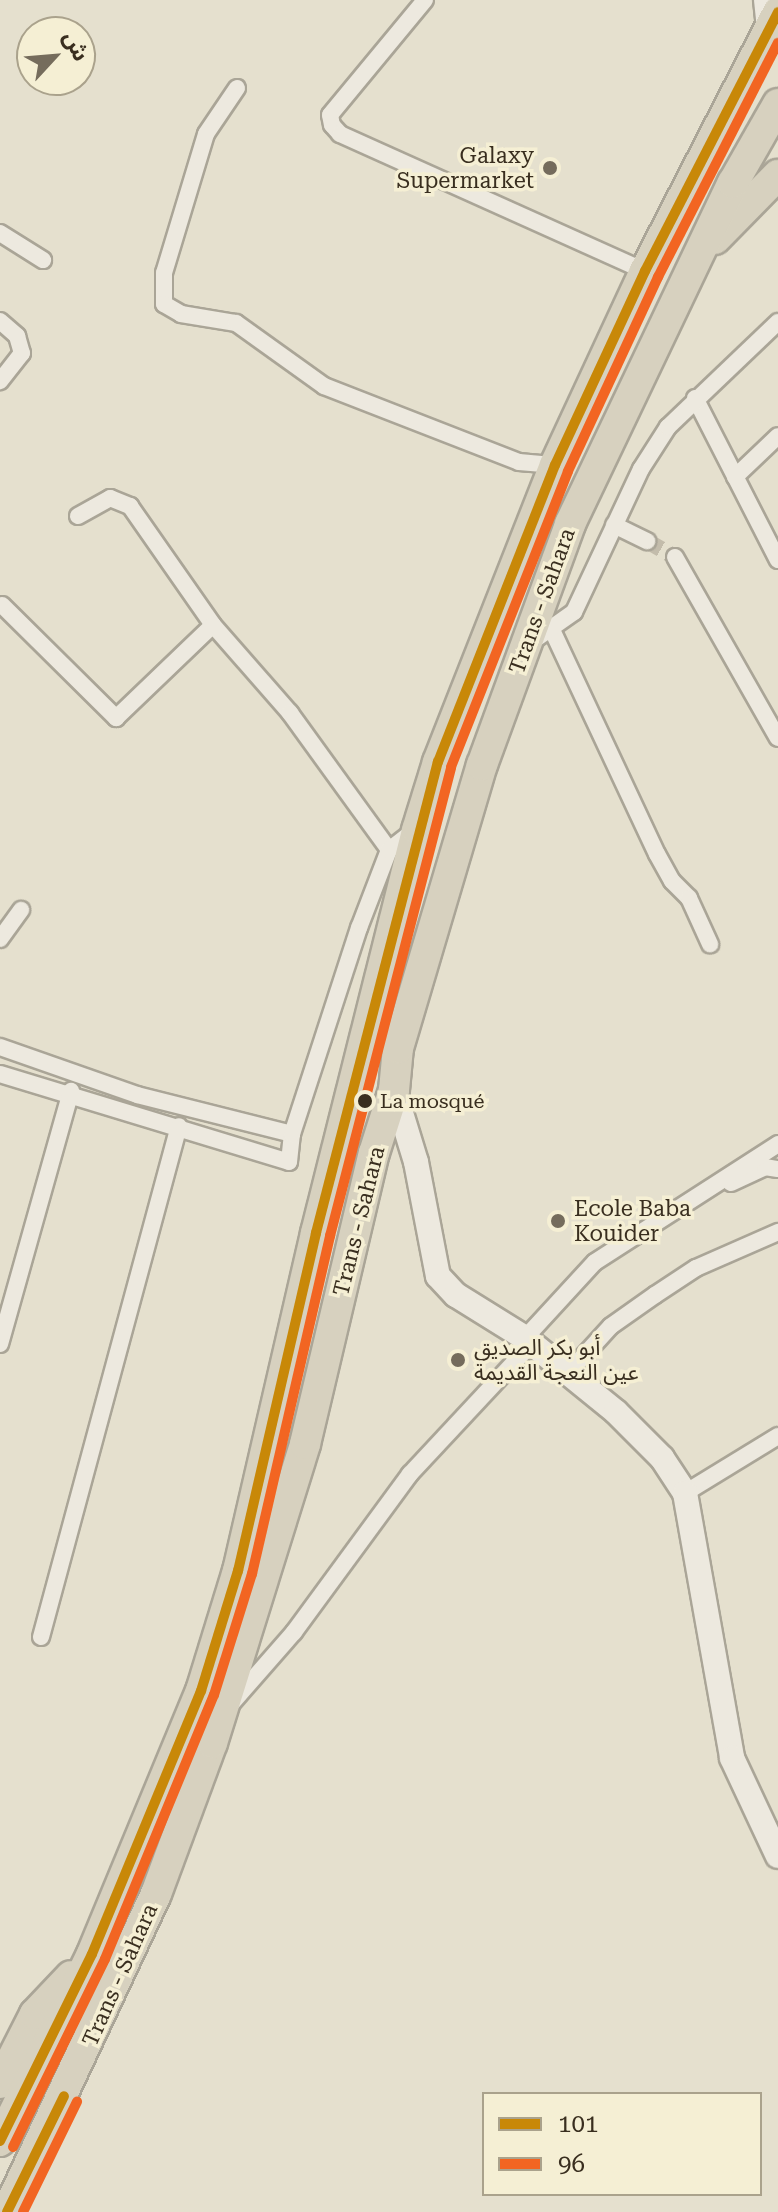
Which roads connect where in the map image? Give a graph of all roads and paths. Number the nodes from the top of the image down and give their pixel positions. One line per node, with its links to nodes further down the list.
1 (425, 0): 10 (street)
2 (762, 0): 3 (street)
3 (772, 22): 10 (highway, Trans - Sahara)
4 (237, 88): 16 (street)
5 (778, 104): 8 (highway, Trans - Sahara)
6 (778, 175): 8 (highway)
7 (0, 233): 9 (street)
8 (696, 258): 26 (highway, Trans - Sahara)
9 (43, 260)
10 (645, 271): 16 (highway, Trans - Sahara)
11 (0, 321): 13 (street)
12 (778, 322): 14 (street)
13 (0, 381)
14 (695, 398): 17 (street); 19 (street)
15 (778, 436): 17 (street)
16 (555, 465): 28 (highway, Trans - Sahara)
17 (735, 477): 22 (street)
18 (78, 516): 24 (street)
19 (614, 525): 20 (street); 25 (street)
20 (647, 541)
21 (675, 557): 27 (street)
22 (778, 560)
23 (2, 605): 24 (street)
24 (213, 625): 29 (street)
25 (552, 630): 26 (street); 32 (street)
26 (526, 645): 35 (highway, Trans - Sahara)
27 (778, 738)
28 (417, 830): 29 (street); 51 (highway, Trans - Sahara)
29 (389, 850): 38 (street)
30 (21, 910): 31 (street)
31 (0, 939)
32 (710, 944)
33 (0, 1047): 38 (street)
34 (0, 1074): 36 (street)
35 (394, 1090): 43 (street); 49 (highway, Trans - Sahara)
36 (71, 1091): 37 (street); 44 (street)
37 (179, 1126): 38 (street); 48 (street)
38 (292, 1134)
39 (778, 1144): 41 (street)
40 (778, 1169): 41 (street)
41 (654, 1221): 43 (street)
42 (778, 1232): 45 (street)
43 (528, 1341): 45 (street); 49 (street)
44 (0, 1344)
45 (569, 1372): 47 (street)
46 (778, 1436): 47 (street)
47 (685, 1493): 50 (street)
48 (41, 1637)
49 (221, 1716): 52 (highway, Trans - Sahara)
50 (778, 1856)
51 (92, 1954): 53 (highway); 54 (highway, Trans - Sahara)
52 (81, 2061): 55 (highway, Trans - Sahara); 56 (highway)
53 (0, 2083)
54 (0, 2141)
55 (7, 2212)
56 (28, 2212)

